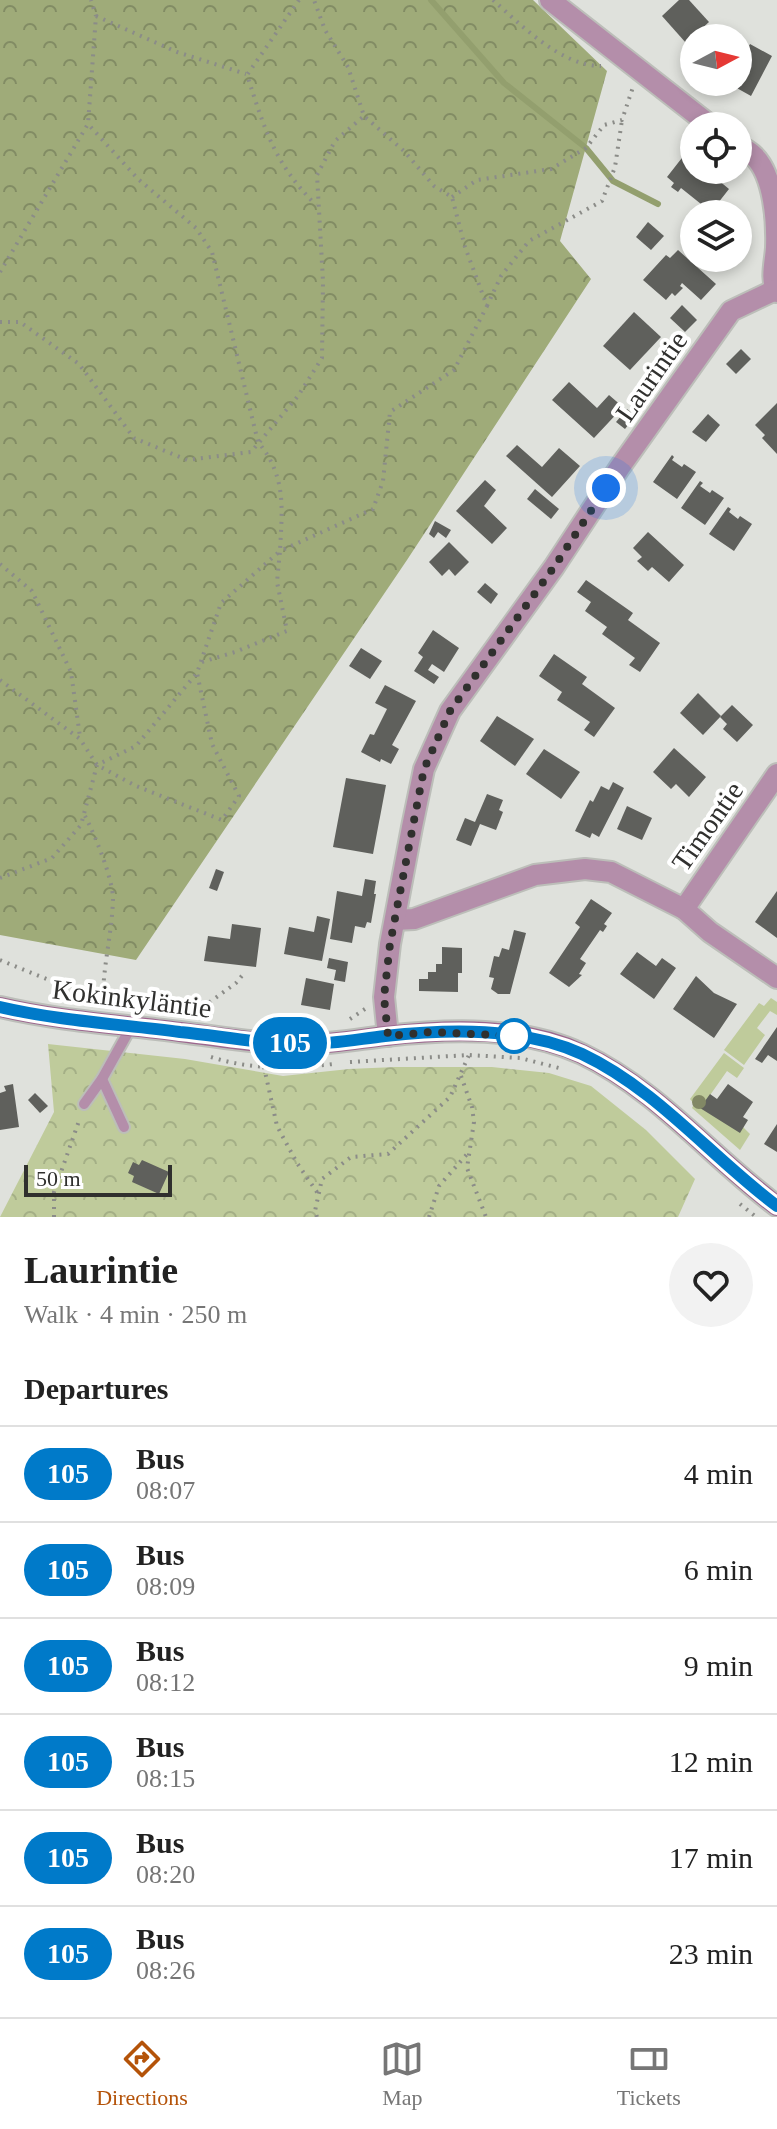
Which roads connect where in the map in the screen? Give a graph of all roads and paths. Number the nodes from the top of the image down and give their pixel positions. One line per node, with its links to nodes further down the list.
1 (91, 0): 6 (path)
2 (299, 0): 8 (path)
3 (314, 0): 10 (path)
4 (493, 0): 7 (path)
5 (550, 0): 7 (street)
6 (96, 16): 8 (path); 12 (path)
7 (635, 68): 9 (street); 11 (path)
8 (247, 75): 15 (path)
9 (693, 112)
10 (364, 116): 14 (path); 15 (path)
11 (622, 120): 14 (path); 18 (path)
12 (88, 124): 16 (path); 20 (path)
13 (752, 154): 17 (street)
14 (452, 197): 18 (path)
15 (317, 206): 20 (path)
16 (0, 272)
17 (776, 291): 32 (street, Laurintie)
18 (487, 306): 21 (path)
19 (0, 322): 20 (path)
20 (258, 442): 21 (path)
21 (280, 551): 23 (path); 23 (path)
22 (0, 564): 26 (path)
23 (201, 662): 24 (path)
24 (197, 673): 27 (path); 27 (path)
25 (0, 680): 26 (path)
26 (80, 739): 27 (path)
27 (97, 765): 29 (path)
28 (777, 774): 31 (street, Timontie)
29 (84, 814): 30 (path); 36 (path)
30 (0, 878)
31 (684, 909): 32 (street); 35 (street)
32 (395, 920): 41 (street, Laurintie)
33 (0, 960): 36 (path)
34 (245, 972): 38 (path)
35 (777, 978)
36 (103, 1002): 39 (path)
37 (0, 1007): 39 (main road, Kokinkyläntie)
38 (203, 1007)
39 (103, 1024): 40 (main road, Kokinkyläntie)
40 (131, 1027): 41 (main road, Kokinkyläntie); 49 (lane)
41 (388, 1036): 55 (main road, Kokinkyläntie)
42 (199, 1054): 46 (path)
43 (469, 1055): 44 (path); 47 (path); 48 (path)
44 (348, 1063)
45 (334, 1064): 46 (path)
46 (264, 1067): 53 (path)
47 (571, 1071)
48 (461, 1076): 52 (path); 53 (path)
49 (102, 1079): 50 (lane); 51 (lane)
50 (84, 1104): 56 (path)
51 (124, 1127)
52 (470, 1151): 58 (path); 59 (path)
53 (319, 1195): 57 (path)
54 (737, 1202): 60 (path)
55 (777, 1206)
56 (54, 1217)
57 (317, 1217)
58 (429, 1217)
59 (486, 1217)
60 (757, 1217)

